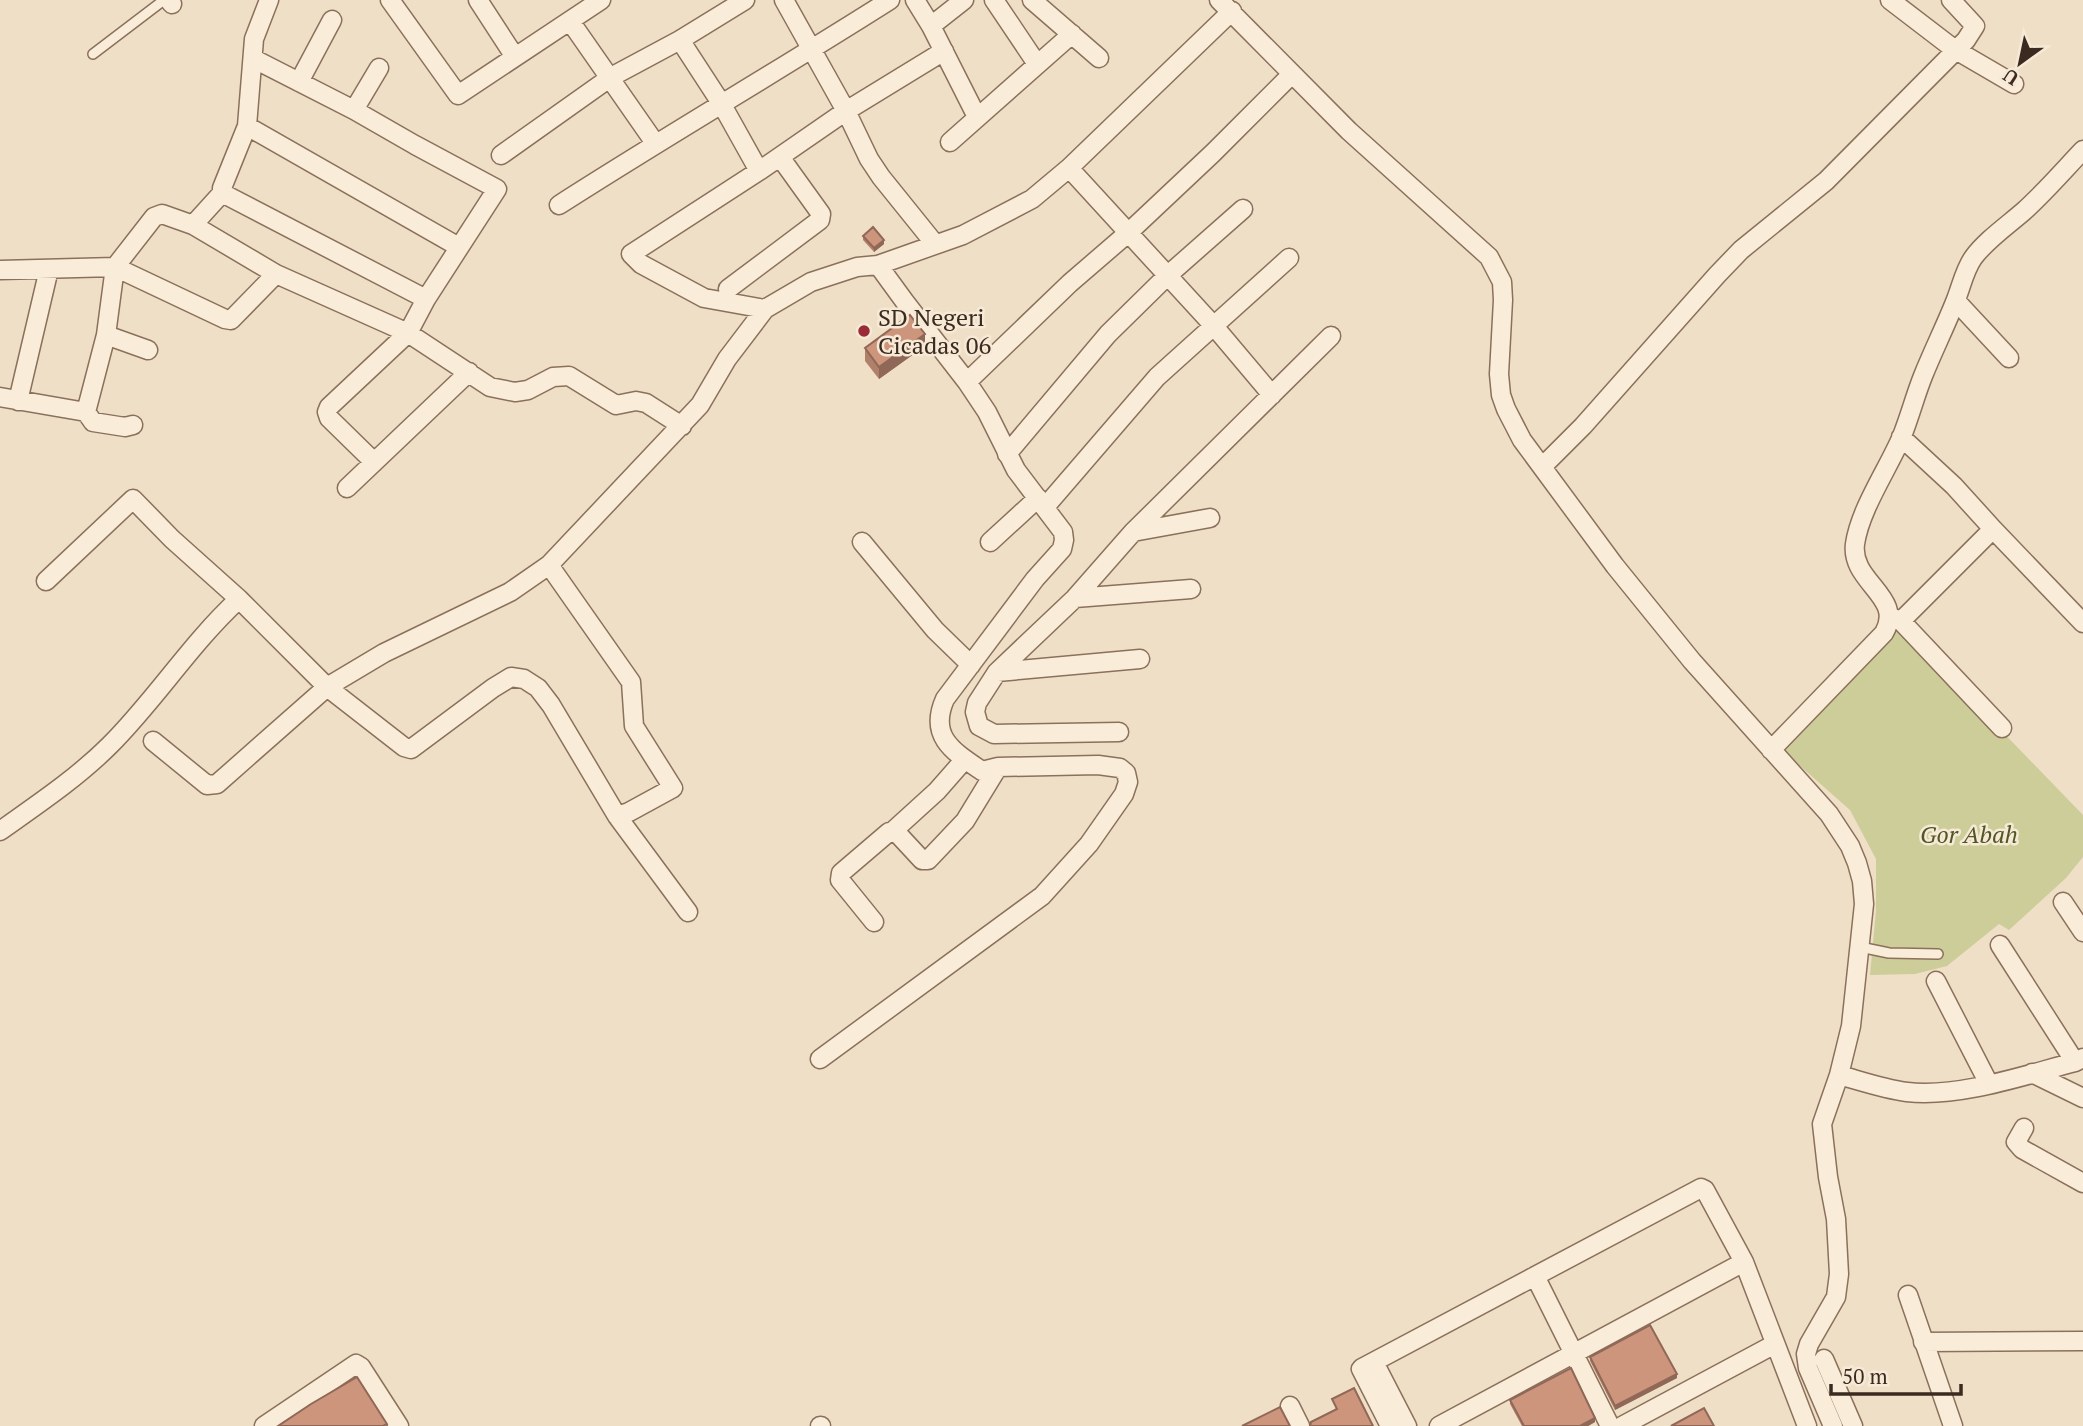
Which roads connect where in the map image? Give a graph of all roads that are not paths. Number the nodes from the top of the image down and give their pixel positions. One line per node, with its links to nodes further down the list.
1 (269, 0): 27 (street)
2 (390, 0): 25 (street)
3 (478, 0): 25 (street)
4 (601, 0): 16 (street)
5 (745, 0): 20 (street)
6 (784, 0): 21 (street)
7 (890, 0): 21 (street)
8 (915, 0): 18 (street)
9 (964, 0): 18 (street)
10 (995, 0): 28 (street)
11 (1032, 0): 19 (street)
12 (1890, 0): 22 (street)
13 (1951, 0): 22 (street)
14 (168, 1): 24 (lane)
15 (1226, 6): 30 (street); 44 (street)
16 (574, 12): 25 (street); 31 (street)
17 (332, 20): 32 (street)
18 (931, 26): 23 (street)
19 (1072, 34): 26 (street); 28 (street)
20 (680, 40): 31 (street); 34 (street)
21 (813, 49): 34 (street); 36 (street)
22 (1954, 49): 33 (street); 80 (street)
23 (944, 51): 36 (street); 37 (street)
24 (93, 54)
25 (516, 57)
26 (1099, 58)
27 (254, 59): 32 (street); 38 (street)
28 (1037, 64): 37 (street)
29 (379, 68): 35 (street)
30 (1292, 74): 50 (street); 80 (street)
31 (611, 77): 40 (street); 41 (street)
32 (299, 82): 35 (street)
33 (2014, 84)
34 (720, 103): 40 (street); 45 (street)
35 (354, 110): 52 (street)
36 (846, 111): 43 (street); 51 (street)
37 (977, 117): 39 (street)
38 (247, 126): 46 (street); 52 (street)
39 (950, 142)
40 (655, 143): 47 (street)
41 (501, 155)
42 (2081, 156): 62 (street)
43 (780, 157): 45 (street); 60 (street)
44 (1069, 168): 50 (street); 51 (street)
45 (760, 171): 63 (street)
46 (222, 193): 49 (street); 61 (street)
47 (559, 205)
48 (1242, 209): 59 (street)
49 (193, 226): 55 (street); 58 (street)
50 (1128, 233): 59 (street); 71 (street)
51 (935, 244): 54 (street)
52 (459, 247): 61 (street)
53 (1289, 258): 64 (street)
54 (878, 265): 63 (street); 71 (street)
55 (115, 267): 56 (street); 58 (street); 66 (street)
56 (49, 269): 57 (street); 73 (street)
57 (0, 270)
58 (276, 274): 65 (street)
59 (1167, 276): 64 (street); 78 (street)
60 (728, 289)
61 (426, 299): 65 (street)
62 (1956, 301): 69 (street); 77 (street)
63 (765, 309): 76 (street)
64 (1213, 325): 72 (street); 82 (street)
65 (408, 333): 70 (street); 79 (street)
66 (106, 335): 68 (street); 74 (street)
67 (1331, 336): 72 (street)
68 (148, 350)
69 (2009, 358)
70 (469, 372): 76 (street); 79 (street)
71 (967, 382): 78 (street)
72 (1272, 395): 85 (street)
73 (9, 399): 74 (street)
74 (86, 412): 75 (street)
75 (133, 425)
76 (682, 426): 88 (street)
77 (1901, 437): 84 (street); 93 (street)
78 (1007, 454): 82 (street)
79 (373, 461): 81 (street)
80 (1542, 467): 102 (street)
81 (347, 488)
82 (1041, 502): 87 (street); 96 (street)
83 (1210, 518): 85 (street)
84 (1993, 529): 93 (street); 94 (street)
85 (1133, 532): 91 (street)
86 (862, 542): 96 (street)
87 (990, 542)
88 (549, 565): 98 (street); 105 (street)
89 (46, 581): 92 (street)
90 (1191, 589): 91 (street)
91 (1074, 598): 97 (street)
92 (239, 599): 98 (street); 106 (street)
93 (1895, 619): 99 (street); 102 (street)
94 (2083, 623)
95 (1140, 659): 97 (street)
96 (971, 665): 103 (street)
97 (997, 672): 100 (street)
98 (327, 687): 101 (street); 105 (street)
99 (2002, 728)
100 (1119, 732)
101 (153, 741)
102 (1771, 750): 113 (street)
103 (965, 759): 104 (street); 107 (street)
104 (998, 767): 107 (street); 116 (street)
105 (617, 816): 109 (street)
106 (0, 831)
107 (893, 831): 110 (street)
108 (2063, 902): 111 (street)
109 (688, 912)
110 (874, 922)
111 (2083, 932)
112 (2000, 945): 117 (street)
113 (1860, 947): 114 (lane); 119 (street)
114 (1938, 954)
115 (1937, 981): 120 (street)
116 (820, 1059)
117 (2079, 1060): 118 (street)
118 (2032, 1073): 120 (street); 121 (street)
119 (1839, 1075): 120 (street); 143 (street)
120 (1989, 1084)
121 (2083, 1098)
122 (2024, 1128): 123 (street)
123 (2083, 1183)
124 (1744, 1262): 125 (street); 129 (street); 130 (street)
125 (1535, 1276): 130 (street); 132 (street)
126 (1908, 1295): 128 (street)
127 (2083, 1341): 128 (street)
128 (1923, 1342): 145 (street)
129 (1775, 1344): 141 (street); 142 (street)
130 (1574, 1354): 139 (street); 140 (street)
131 (1824, 1359): 144 (street)
132 (1374, 1362): 137 (street); 138 (street)
133 (1290, 1406): 136 (street)
134 (264, 1426): 135 (street)
135 (400, 1426)
136 (1300, 1426)
137 (1390, 1426)
138 (1407, 1426)
139 (1438, 1426)
140 (1610, 1426)
141 (1622, 1426)
142 (1807, 1426)
143 (1833, 1426)
144 (1853, 1426)
145 (1954, 1426)

